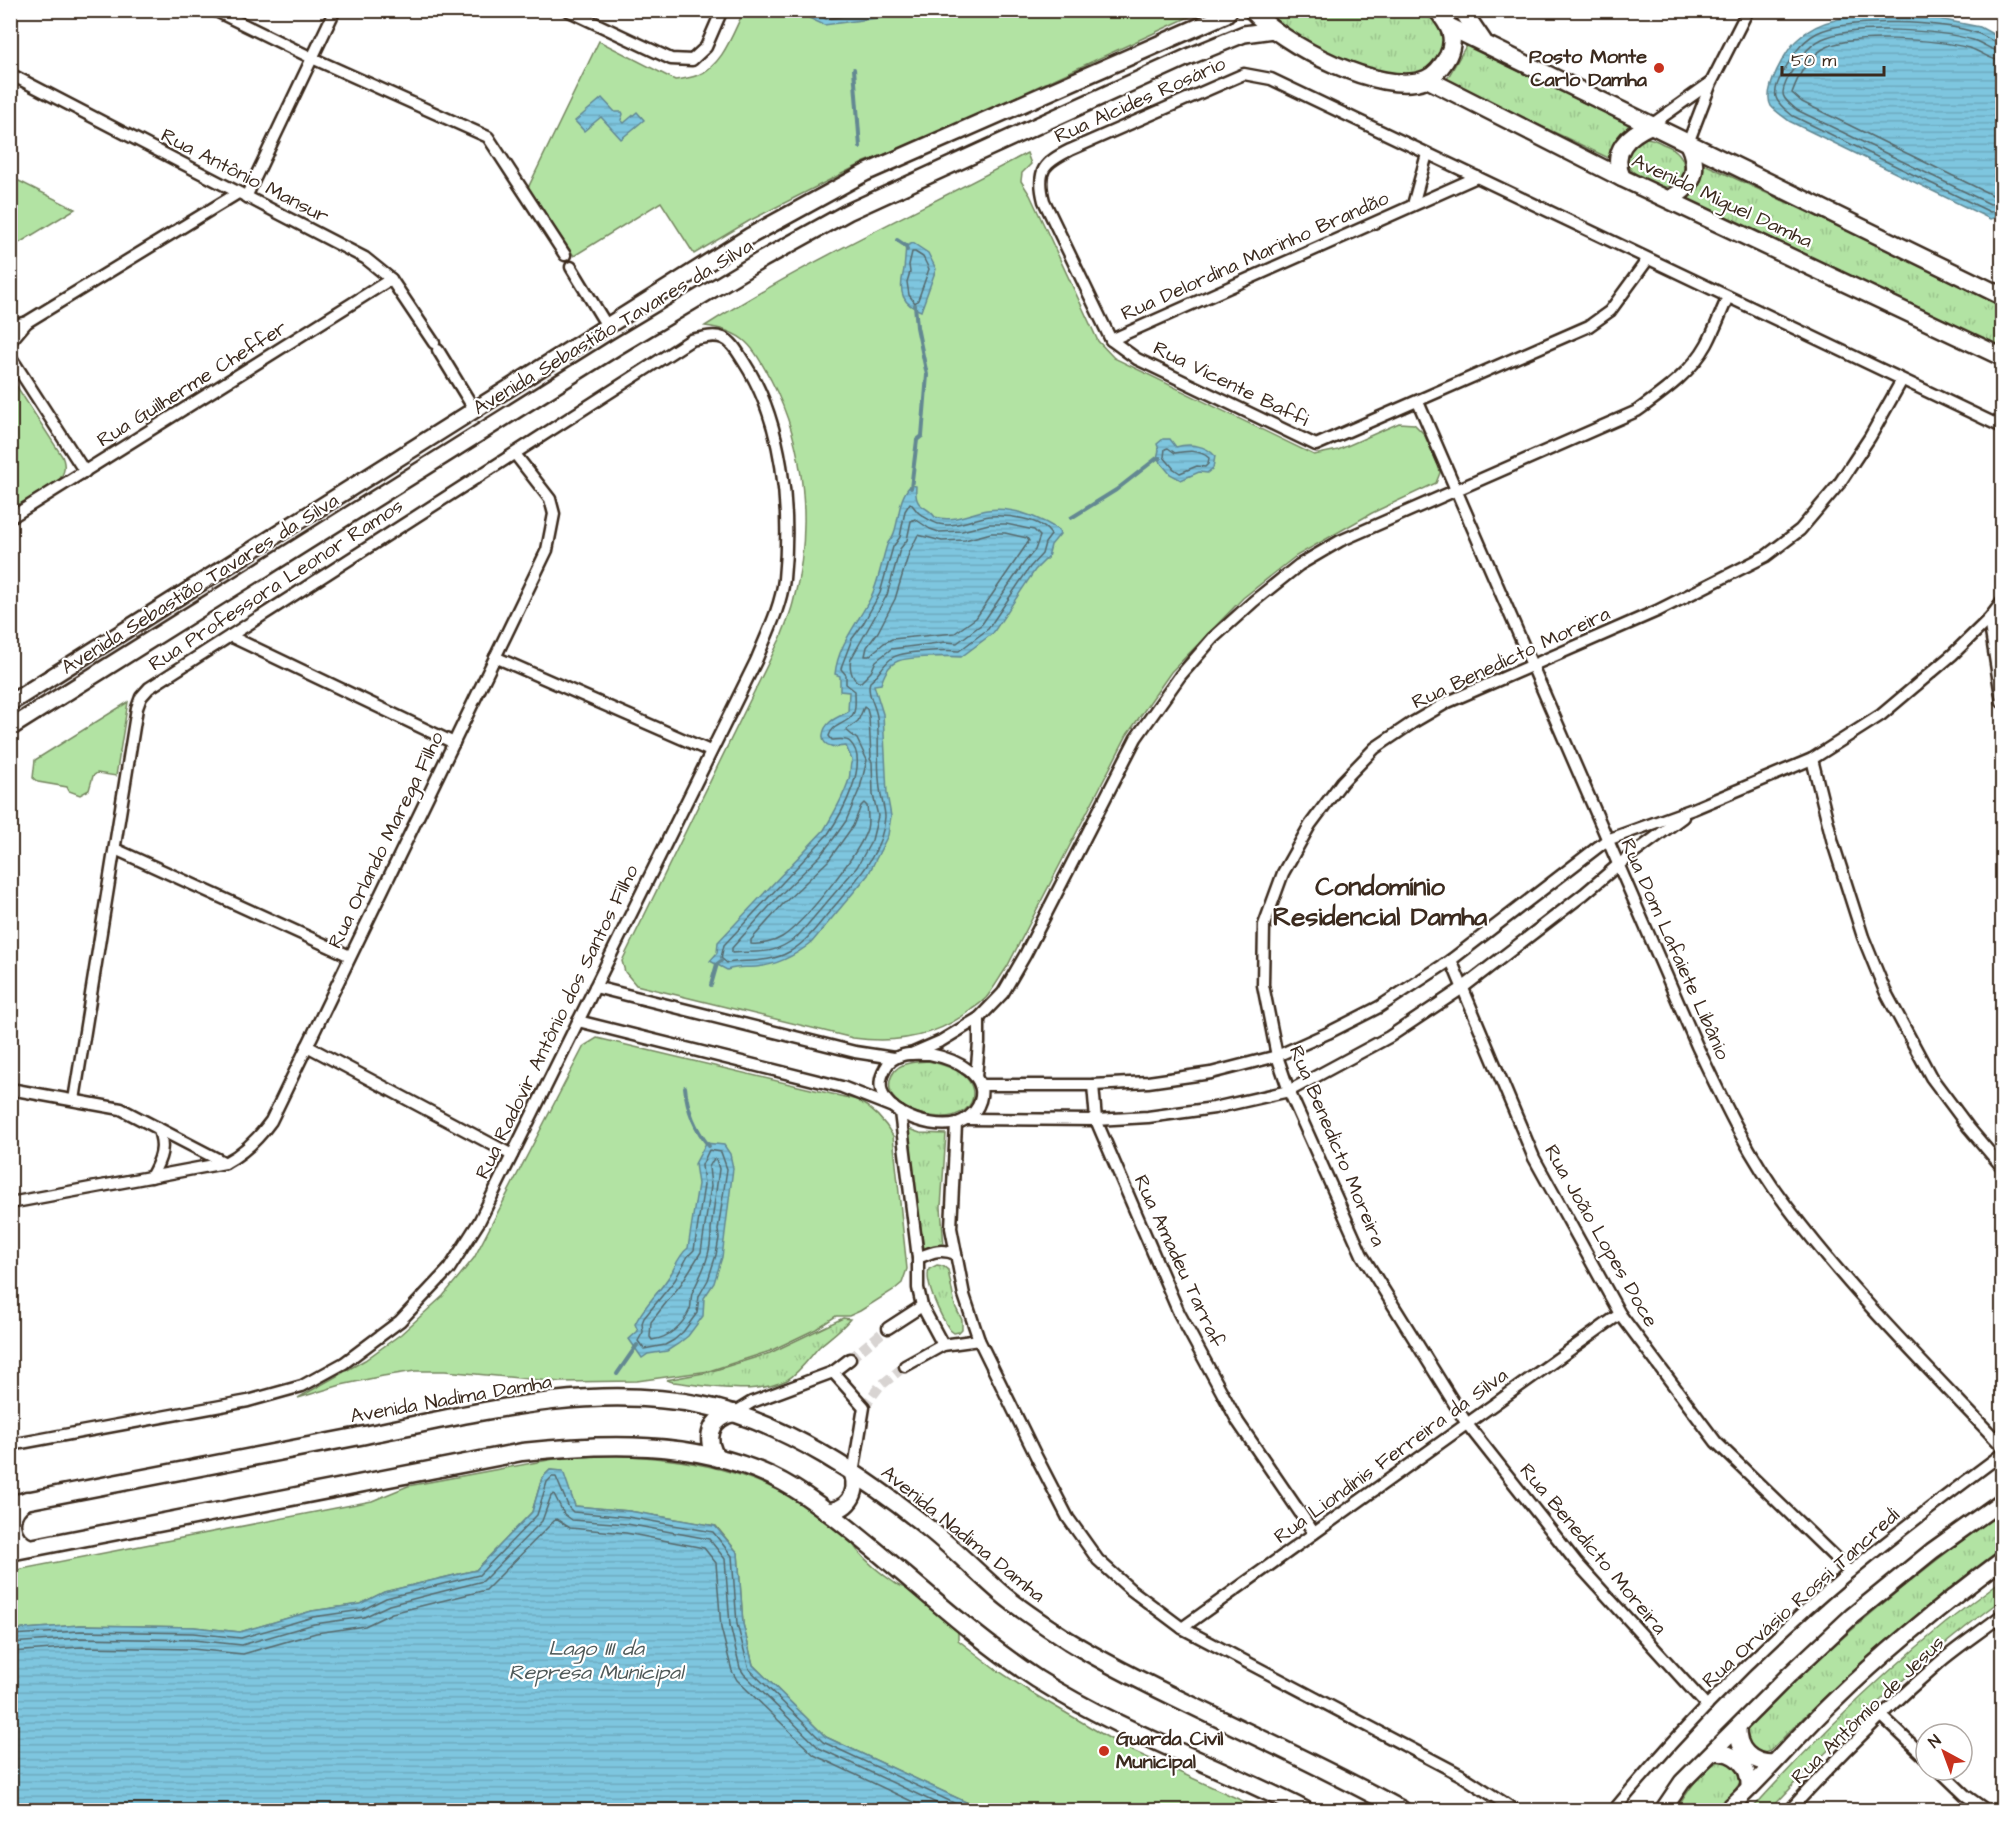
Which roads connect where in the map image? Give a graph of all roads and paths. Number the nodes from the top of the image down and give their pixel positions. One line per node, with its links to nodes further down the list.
1 (214, 10): 12 (street)
2 (335, 10): 12 (street)
3 (567, 10): 4 (street)
4 (722, 10)
5 (1230, 10): 25 (main road, Avenida Sebastião Tavares da Silva)
6 (1251, 10): 10 (main road)
7 (1462, 10): 11 (main road)
8 (1748, 10): 15 (street)
9 (1446, 18): 11 (main road, Avenida Miguel Damha); 14 (main road)
10 (1272, 30): 14 (main road); 27 (main road, Avenida Sebastião Tavares da Silva)
11 (1485, 44): 16 (main road, Avenida Miguel Damha)
12 (312, 58): 22 (street); 26 (street)
13 (10, 74): 22 (street, Rua Antônio Mansur)
14 (1427, 79): 21 (main road, Avenida Miguel Damha)
15 (1711, 83): 16 (street); 17 (street)
16 (1651, 125): 17 (main road, Avenida Miguel Damha); 21 (main road)
17 (1688, 143): 23 (main road); 31 (main road, Avenida Miguel Damha)
18 (1427, 153): 19 (street, Rua Alcides Rosário); 20 (street); 24 (street, Rua Delordina Marinho Brandão)
19 (1042, 172): 37 (street, Rua Vicente Baffi)
20 (1477, 177): 24 (street, Rua Delordina Marinho Brandão); 28 (street)
21 (1622, 178): 23 (main road, Avenida Miguel Damha)
22 (242, 195): 30 (street, Rua Antônio Mansur); 33 (street)
23 (1669, 200): 40 (main road, Avenida Miguel Damha)
24 (1413, 205): 37 (street, Rua Delordina Marinho Brandão)
25 (756, 233): 27 (main road); 35 (main road, Avenida Sebastião Tavares da Silva)
26 (565, 255)
27 (769, 256): 49 (main road, Avenida Sebastião Tavares da Silva)
28 (1648, 259): 32 (street); 42 (street, Rua Vicente Baffi)
29 (571, 267): 35 (street)
30 (392, 279): 43 (street, Rua Antônio Mansur); 46 (street, Rua Guilherme Cheffer)
31 (2001, 294)
32 (1728, 297): 41 (street); 47 (street)
33 (27, 322): 34 (street); 38 (street)
34 (10, 326)
35 (607, 326): 43 (main road, Avenida Sebastião Tavares da Silva)
36 (721, 338): 45 (street, Rua Professora Leonor Ramos); 61 (street, Rua Radovir Antônio dos Santos Filho)
37 (1111, 339): 42 (street, Rua Vicente Baffi)
38 (10, 342)
39 (10, 356): 46 (street)
40 (2002, 357)
41 (1902, 380): 44 (street); 56 (street, Rua Benedicto Moreira)
42 (1418, 402): 47 (street, Rua Dom Lafaiete Libânio)
43 (474, 409): 48 (main road, Avenida Sebastião Tavares da Silva)
44 (2002, 427)
45 (515, 454): 54 (street, Rua Professora Leonor Ramos); 55 (street, Rua Orlando Marega Filho)
46 (85, 472): 50 (street, Rua Guilherme Cheffer)
47 (1457, 489): 56 (street, Rua Dom Lafaiete Libânio); 71 (street)
48 (340, 495): 49 (main road); 51 (main road); 58 (main road, Avenida Sebastião Tavares da Silva)
49 (358, 510): 51 (main road, Avenida Sebastião Tavares da Silva)
50 (10, 518)
51 (345, 519): 59 (main road, Avenida Sebastião Tavares da Silva)
52 (2002, 602): 53 (street)
53 (1989, 619): 57 (street); 62 (street)
54 (230, 636): 60 (street); 65 (street, Rua Professora Leonor Ramos)
55 (495, 657): 60 (street, Rua Orlando Marega Filho); 61 (street)
56 (1532, 665): 64 (street, Rua Dom Lafaiete Libânio); 75 (street, Rua Benedicto Moreira)
57 (2002, 702)
58 (10, 703)
59 (10, 728)
60 (454, 742): 67 (street, Rua Orlando Marega Filho)
61 (710, 751): 69 (street, Rua Radovir Antônio dos Santos Filho)
62 (1812, 759): 63 (street); 88 (street)
63 (1693, 809): 64 (street); 66 (street)
64 (1607, 840): 66 (street, Rua Dom Lafaiete Libânio); 68 (street)
65 (114, 849): 67 (street); 81 (street, Rua Professora Leonor Ramos)
66 (1618, 865): 70 (street); 104 (street, Rua Dom Lafaiete Libânio)
67 (350, 956): 73 (street, Rua Orlando Marega Filho)
68 (1450, 960): 70 (street, Rua João Lopes Doce); 75 (street)
69 (594, 987): 72 (street, Rua Radovir Antônio dos Santos Filho); 76 (street)
70 (1461, 989): 80 (street); 94 (street, Rua João Lopes Doce)
71 (979, 1018): 74 (street); 77 (street)
72 (578, 1021): 82 (street); 86 (street, Rua Radovir Antônio dos Santos Filho)
73 (307, 1046): 86 (street); 87 (street, Rua Orlando Marega Filho)
74 (911, 1054): 76 (street); 77 (street)
75 (1277, 1056): 78 (street); 80 (street, Rua Benedicto Moreira)
76 (894, 1058): 82 (street)
77 (978, 1081): 78 (street); 84 (street)
78 (1093, 1085): 83 (street, Rua Amadeu Tarraf)
79 (10, 1089): 81 (street)
80 (1289, 1091): 83 (street); 102 (street, Rua Benedicto Moreira)
81 (74, 1100): 85 (street)
82 (896, 1110): 84 (street); 92 (street)
83 (1096, 1120): 84 (street); 111 (street, Rua Amadeu Tarraf)
84 (961, 1121): 91 (street)
85 (158, 1128): 87 (street); 89 (street)
86 (512, 1155): 103 (street, Rua Radovir Antônio dos Santos Filho)
87 (225, 1163): 89 (street, Rua Orlando Marega Filho)
88 (2002, 1167)
89 (151, 1177): 90 (street, Rua Orlando Marega Filho)
90 (10, 1203)
91 (956, 1254): 92 (street); 96 (street)
92 (918, 1258): 93 (street)
93 (922, 1306): 95 (street); 97 (street)
94 (1620, 1314): 102 (street, Rua Liondinis Ferreira da Silva); 115 (street, Rua João Lopes Doce)
95 (888, 1328)
96 (979, 1340): 97 (street); 117 (street)
97 (943, 1345): 99 (street)
98 (850, 1359): 100 (street)
99 (905, 1366)
100 (833, 1372): 101 (street); 107 (street)
101 (734, 1413): 106 (main road); 107 (main road, Avenida Nadima Damha); 109 (main road, Avenida Nadima Damha)
102 (1467, 1424): 111 (street, Rua Liondinis Ferreira da Silva); 118 (street, Rua Benedicto Moreira)
103 (10, 1445)
104 (2002, 1446)
105 (2002, 1454): 115 (street, Rua Orvásio Rossi Tancredi)
106 (717, 1458): 110 (main road); 112 (main road)
107 (853, 1474): 110 (main road); 127 (main road, Avenida Nadima Damha)
108 (2002, 1501): 120 (main road)
109 (19, 1502): 112 (main road)
110 (826, 1511): 126 (main road)
111 (1314, 1533): 117 (street, Rua Liondinis Ferreira da Silva)
112 (30, 1548): 113 (main road)
113 (10, 1551)
114 (2002, 1560): 123 (main road)
115 (1850, 1572): 118 (street, Rua Orvásio Rossi Tancredi)
116 (2002, 1615): 119 (street, Rua Antômio de Jesus)
117 (1182, 1628): 128 (street)
118 (1707, 1706): 129 (street, Rua Orvásio Rossi Tancredi)
119 (1882, 1716): 121 (street); 132 (street, Rua Antômio de Jesus)
120 (1738, 1727): 122 (main road); 123 (main road)
121 (1914, 1747)
122 (1713, 1752): 125 (main road); 130 (main road)
123 (1773, 1762): 125 (main road)
124 (1951, 1782): 133 (street)
125 (1749, 1788): 131 (main road)
126 (1305, 1810)
127 (1402, 1810)
128 (1515, 1810)
129 (1614, 1810)
130 (1663, 1810)
131 (1727, 1810)
132 (1790, 1810)
133 (1986, 1810)

